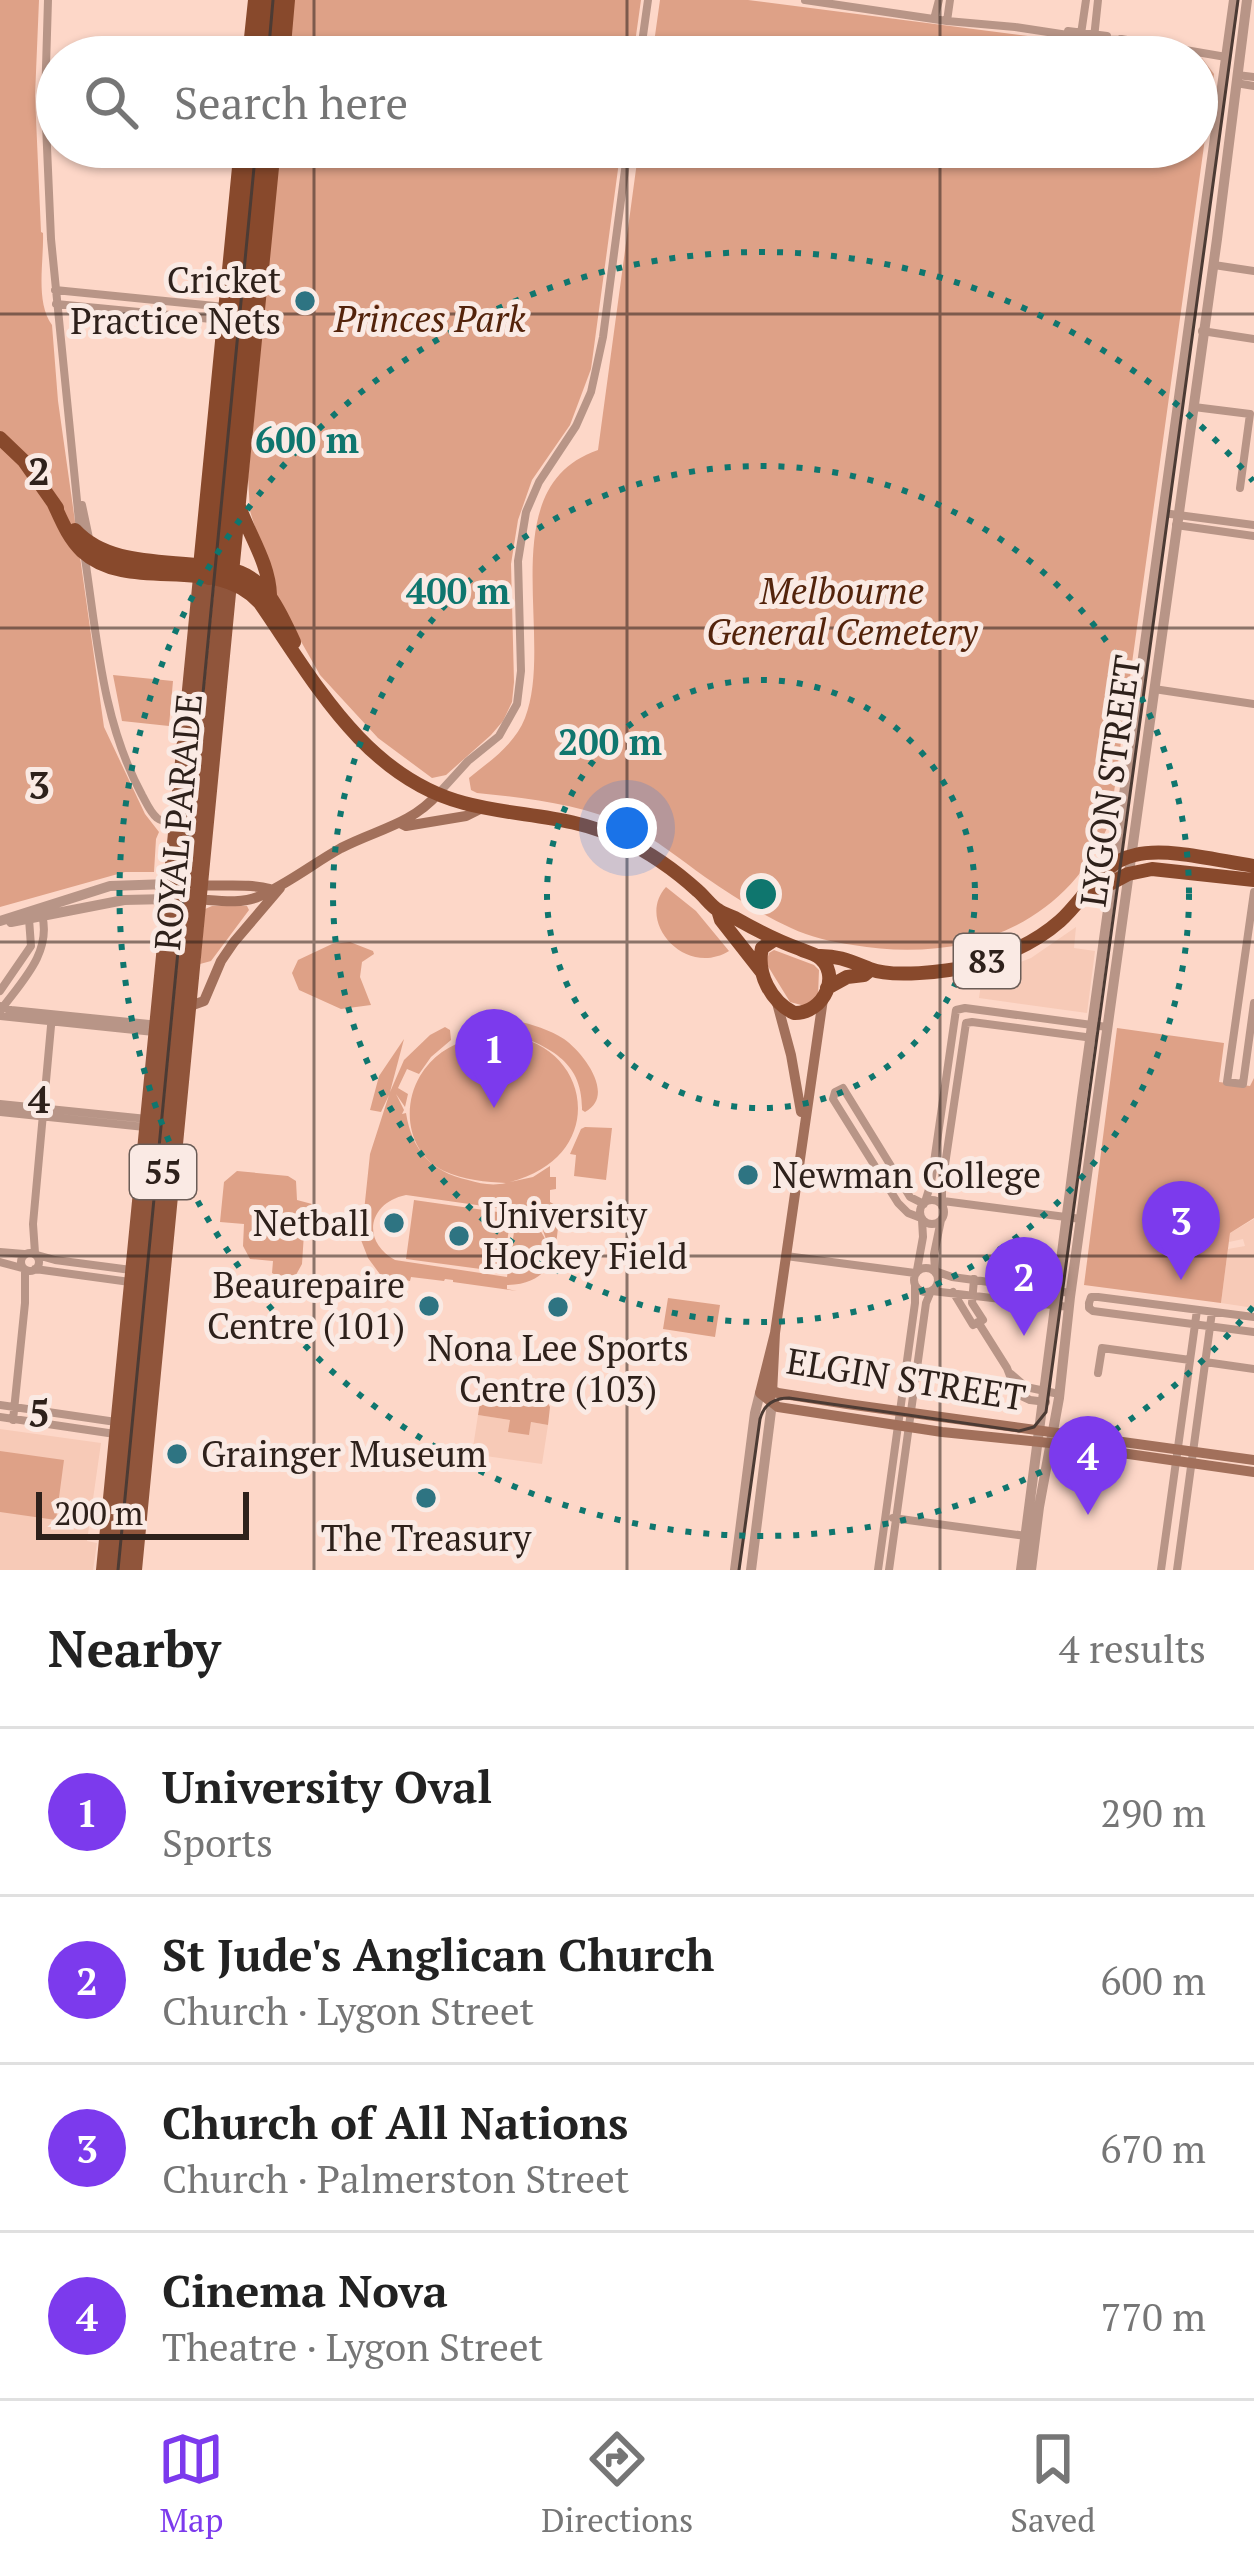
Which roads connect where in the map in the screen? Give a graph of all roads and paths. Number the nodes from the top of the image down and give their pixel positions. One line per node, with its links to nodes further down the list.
1 (48, 0): 16 (street)
2 (255, 0): 17 (highway)
3 (266, 0): 18 (highway)
4 (278, 0): 19 (highway)
5 (288, 0): 20 (highway)
6 (647, 0): 21 (street)
7 (805, 0): 14 (street)
8 (939, 0): 14 (street)
9 (950, 0): 14 (street)
10 (1086, 0): 15 (street)
11 (1098, 0): 22 (street)
12 (1234, 0): 24 (street, LYGON STREET)
13 (1247, 0): 24 (street, LYGON STREET)
14 (942, 17): 15 (street)
15 (1081, 35): 22 (street)
16 (47, 36)
17 (252, 36)
18 (262, 36)
19 (274, 36)
20 (285, 36)
21 (643, 36)
22 (1094, 36)
23 (1218, 52): 24 (street)
24 (1233, 54): 25 (street, LYGON STREET)
25 (1230, 78): 26 (street); 27 (street, LYGON STREET); 37 (street, LYGON STREET)
26 (1254, 82)
27 (1218, 147)
28 (48, 168): 39 (street)
29 (249, 168): 35 (highway, ROYAL PARADE / 55)
30 (253, 168): 35 (highway, ROYAL PARADE / 55)
31 (257, 168): 35 (highway, ROYAL PARADE / 55)
32 (261, 168): 35 (highway, ROYAL PARADE / 55)
33 (625, 168): 68 (street)
34 (1214, 168): 36 (street, LYGON STREET)
35 (254, 180): 44 (highway, ROYAL PARADE / 55); 44 (highway, ROYAL PARADE / 55)
36 (1198, 263): 37 (street); 46 (street, LYGON STREET)
37 (1212, 265): 38 (street); 46 (street, LYGON STREET)
38 (1254, 271)
39 (55, 290): 40 (street); 41 (street)
40 (78, 293): 42 (street); 43 (street)
41 (56, 304): 43 (street); 52 (street)
42 (206, 305): 44 (street); 45 (street)
43 (77, 306): 45 (street)
44 (242, 314): 45 (street); 48 (highway, ROYAL PARADE / 55); 62 (highway, ROYAL PARADE / 55)
45 (204, 319)
46 (1196, 330): 47 (street); 49 (street, LYGON STREET)
47 (1254, 339)
48 (244, 399): 56 (highway, ROYAL PARADE / 55); 62 (highway, ROYAL PARADE / 55)
49 (1186, 406): 50 (street); 57 (street, LYGON STREET); 58 (street, LYGON STREET)
50 (1252, 415): 53 (street)
51 (0, 438): 55 (highway)
52 (76, 481): 54 (street); 61 (street)
53 (1240, 488)
54 (77, 500): 55 (street); 61 (street)
55 (54, 504): 61 (highway)
56 (239, 506): 62 (highway, ROYAL PARADE / 55); 64 (highway)
57 (1163, 518): 58 (street); 66 (street, LYGON STREET)
58 (1177, 520): 59 (street); 60 (street); 66 (street, LYGON STREET)
59 (1254, 525)
60 (1254, 536)
61 (90, 550): 62 (highway); 62 (highway); 63 (street); 63 (street)
62 (216, 573): 64 (highway); 65 (highway, 83); 71 (main road, ROYAL PARADE / 55); 71 (main road, ROYAL PARADE / 55)
63 (89, 583): 71 (street)
64 (270, 595): 65 (highway, 83)
65 (308, 675): 68 (highway, 83)
66 (1147, 688): 67 (street); 72 (street, LYGON STREET); 73 (street, LYGON STREET)
67 (1254, 704)
68 (438, 794): 69 (highway, 83); 70 (main road)
69 (484, 807): 70 (main road); 82 (highway, 83)
70 (402, 824): 79 (main road)
71 (191, 827): 80 (main road, ROYAL PARADE / 55); 80 (main road, ROYAL PARADE / 55)
72 (1119, 840): 74 (street, LYGON STREET); 77 (street)
73 (1131, 856): 74 (highway, 83); 75 (highway, 83); 76 (street, LYGON STREET)
74 (1116, 862): 77 (highway, 83)
75 (1254, 866)
76 (1128, 874): 77 (highway, 83); 78 (highway, 83); 105 (street, LYGON STREET)
77 (1106, 879): 90 (highway, 83); 105 (street, LYGON STREET)
78 (1254, 880)
79 (276, 887): 80 (main road); 88 (main road)
80 (185, 892): 83 (street); 89 (main road, ROYAL PARADE / 55); 103 (main road, ROYAL PARADE / 55); 103 (main road, ROYAL PARADE / 55)
81 (1254, 892): 107 (street)
82 (718, 910): 85 (highway, 83); 91 (highway, 83)
83 (35, 914): 84 (street); 86 (street)
84 (0, 922)
85 (774, 940): 87 (highway, 83); 91 (highway)
86 (33, 954): 92 (street); 97 (street)
87 (817, 956): 90 (highway, 83); 93 (highway)
88 (221, 961): 89 (main road); 96 (main road)
89 (194, 963): 96 (main road, ROYAL PARADE / 55)
90 (870, 970): 93 (highway, 83)
91 (760, 971): 94 (highway, 83)
92 (0, 991)
93 (825, 994): 94 (highway, 83); 114 (main road)
94 (778, 1004): 114 (main road)
95 (1254, 1004): 107 (street)
96 (190, 1006): 108 (main road, ROYAL PARADE / 55)
97 (1, 1011): 99 (street)
98 (1002, 1014): 100 (street); 102 (street); 109 (street)
99 (52, 1018): 103 (street); 111 (street)
100 (1043, 1018): 101 (street); 104 (street)
101 (1065, 1021): 105 (street); 106 (street)
102 (1000, 1026): 104 (street); 109 (street)
103 (166, 1029): 108 (main road, ROYAL PARADE / 55); 113 (main road, ROYAL PARADE / 55)
104 (1041, 1031): 106 (street)
105 (1100, 1033): 106 (street); 121 (street, LYGON STREET)
106 (1063, 1034)
107 (1251, 1043)
108 (178, 1080): 113 (main road, ROYAL PARADE / 55)
109 (950, 1086): 116 (street)
110 (0, 1108): 111 (street)
111 (44, 1113): 113 (street); 124 (street)
112 (866, 1126): 115 (street); 115 (street); 118 (street)
113 (159, 1128): 117 (main road, ROYAL PARADE / 55); 162 (main road, ROYAL PARADE / 55)
114 (802, 1133): 125 (main road)
115 (854, 1134): 120 (street)
116 (942, 1145): 118 (street); 119 (street)
117 (148, 1158): 131 (main road, ROYAL PARADE / 55); 162 (main road, ROYAL PARADE / 55)
118 (925, 1203): 119 (street); 120 (street)
119 (942, 1207): 121 (street); 122 (street)
120 (921, 1218): 122 (street); 130 (street)
121 (1074, 1218): 136 (street, LYGON STREET)
122 (942, 1219): 129 (street)
123 (0, 1252): 124 (street)
124 (30, 1254): 127 (street); 127 (street); 128 (street)
125 (785, 1256): 130 (street); 152 (main road)
126 (0, 1262): 127 (street)
127 (29, 1269): 128 (street); 156 (street)
128 (77, 1269): 131 (street)
129 (935, 1271): 130 (street); 132 (street); 134 (street)
130 (916, 1272): 133 (street)
131 (132, 1276): 162 (main road, ROYAL PARADE / 55)
132 (974, 1280): 136 (street); 137 (street)
133 (915, 1286): 134 (street); 159 (street)
134 (931, 1291): 135 (street); 159 (street)
135 (953, 1292): 137 (street); 142 (street)
136 (1064, 1292): 138 (street, LYGON STREET)
137 (972, 1294): 138 (street); 142 (street)
138 (1062, 1306): 153 (street, LYGON STREET); 154 (street, LYGON STREET)
139 (1196, 1310): 140 (street); 143 (street); 143 (street)
140 (1212, 1312): 141 (street); 144 (street)
141 (1254, 1317)
142 (978, 1322): 153 (street)
143 (1195, 1324): 144 (street); 146 (street)
144 (1210, 1326): 145 (street); 147 (street)
145 (1254, 1331)
146 (1192, 1341): 147 (street); 148 (street)
147 (1208, 1343): 149 (street)
148 (1190, 1360): 151 (street); 165 (street)
149 (1205, 1363): 150 (street); 166 (street)
150 (1254, 1369)
151 (1098, 1373)
152 (767, 1394): 159 (main road, ELGIN STREET); 174 (street); 175 (street)
153 (1044, 1396): 154 (street); 163 (street, LYGON STREET)
154 (1059, 1396): 164 (street, LYGON STREET)
155 (0, 1405): 156 (street)
156 (14, 1407): 157 (street); 160 (street)
157 (63, 1414): 161 (street); 162 (street)
158 (0, 1418): 160 (street)
159 (904, 1419): 163 (main road, ELGIN STREET); 171 (street)
160 (13, 1420): 161 (street)
161 (61, 1426): 162 (street)
162 (132, 1431): 170 (main road, ROYAL PARADE / 55); 170 (main road, ROYAL PARADE / 55)
163 (1038, 1436): 164 (main road, ELGIN STREET); 172 (street, LYGON STREET)
164 (1053, 1438): 165 (main road, ELGIN STREET); 172 (street, LYGON STREET)
165 (1176, 1455): 166 (main road, ELGIN STREET); 180 (street)
166 (1191, 1457): 168 (main road, ELGIN STREET); 181 (street)
167 (1254, 1460): 168 (main road, ELGIN STREET)
168 (1228, 1462): 169 (main road, ELGIN STREET)
169 (1254, 1472)
170 (126, 1501): 173 (main road, ROYAL PARADE / 55); 173 (main road, ROYAL PARADE / 55)
171 (891, 1518): 172 (street); 176 (street); 177 (street)
172 (1030, 1537): 178 (street, LYGON STREET); 179 (street, LYGON STREET)
173 (117, 1567)
174 (752, 1569)
175 (735, 1570)
176 (878, 1570)
177 (890, 1570)
178 (1021, 1570)
179 (1031, 1570)
180 (1161, 1570)
181 (1177, 1570)

